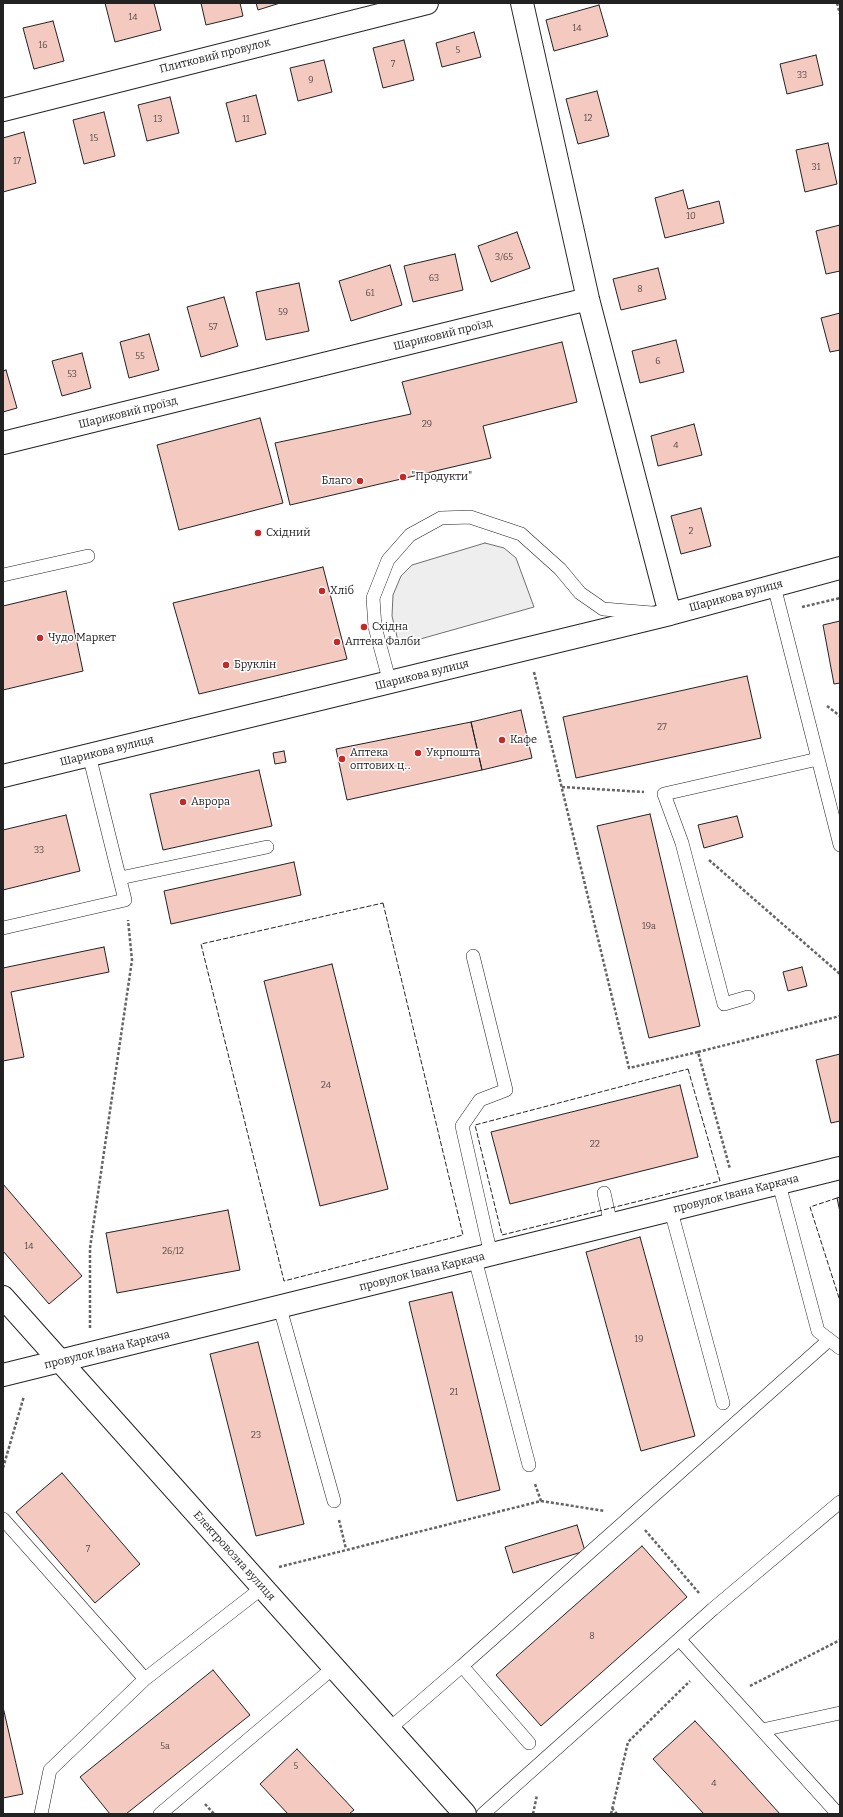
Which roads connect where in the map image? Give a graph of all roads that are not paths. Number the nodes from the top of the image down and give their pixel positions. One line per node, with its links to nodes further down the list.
1 (427, 3): 3 (street, Плитковий провулок)
2 (522, 3): 4 (street)
3 (3, 110)
4 (588, 299): 5 (street, Шариковий проїзд); 10 (street)
5 (3, 443)
6 (88, 556): 8 (lane)
7 (840, 568): 9 (street, Шарикова вулиця)
8 (3, 575)
9 (774, 586): 10 (street, Шарикова вулиця); 13 (lane)
10 (670, 614): 11 (street, Шарикова вулиця); 11 (lane)
11 (390, 683): 12 (street, Шарикова вулиця)
12 (89, 756): 14 (street, Шарикова вулиця); 17 (lane)
13 (818, 759): 15 (lane); 20 (lane)
14 (3, 776)
15 (840, 845)
16 (267, 847): 17 (lane)
17 (120, 878): 18 (lane)
18 (3, 928)
19 (473, 956): 26 (lane)
20 (748, 996)
21 (840, 1168): 22 (street, провулок Івана Каркача)
22 (779, 1184): 24 (street, провулок Івана Каркача); 29 (lane)
23 (604, 1193): 25 (lane)
24 (671, 1210): 25 (street, провулок Івана Каркача); 32 (lane)
25 (611, 1225): 26 (street, провулок Івана Каркача)
26 (483, 1257): 28 (street, провулок Івана Каркача); 33 (lane)
27 (3, 1297): 30 (street, Електровозна вулиця)
28 (280, 1308): 30 (street, провулок Івана Каркача); 34 (lane)
29 (834, 1344): 39 (lane)
30 (60, 1362): 31 (street, провулок Івана Каркача); 37 (street, Електровозна вулиця)
31 (3, 1375)
32 (723, 1403)
33 (529, 1465)
34 (334, 1500)
35 (840, 1502): 38 (lane)
36 (3, 1519): 41 (lane)
37 (256, 1581): 40 (street, Електровозна вулиця); 41 (lane)
38 (680, 1640): 44 (lane); 49 (lane)
39 (462, 1666): 43 (lane); 45 (lane)
40 (333, 1668): 43 (street, Електровозна вулиця); 47 (lane)
41 (145, 1680): 46 (lane)
42 (840, 1713): 44 (lane)
43 (388, 1730): 48 (street, Електровозна вулиця)
44 (762, 1730): 50 (lane)
45 (529, 1743)
46 (41, 1814)
47 (160, 1814)
48 (465, 1814)
49 (483, 1814)
50 (838, 1814)

